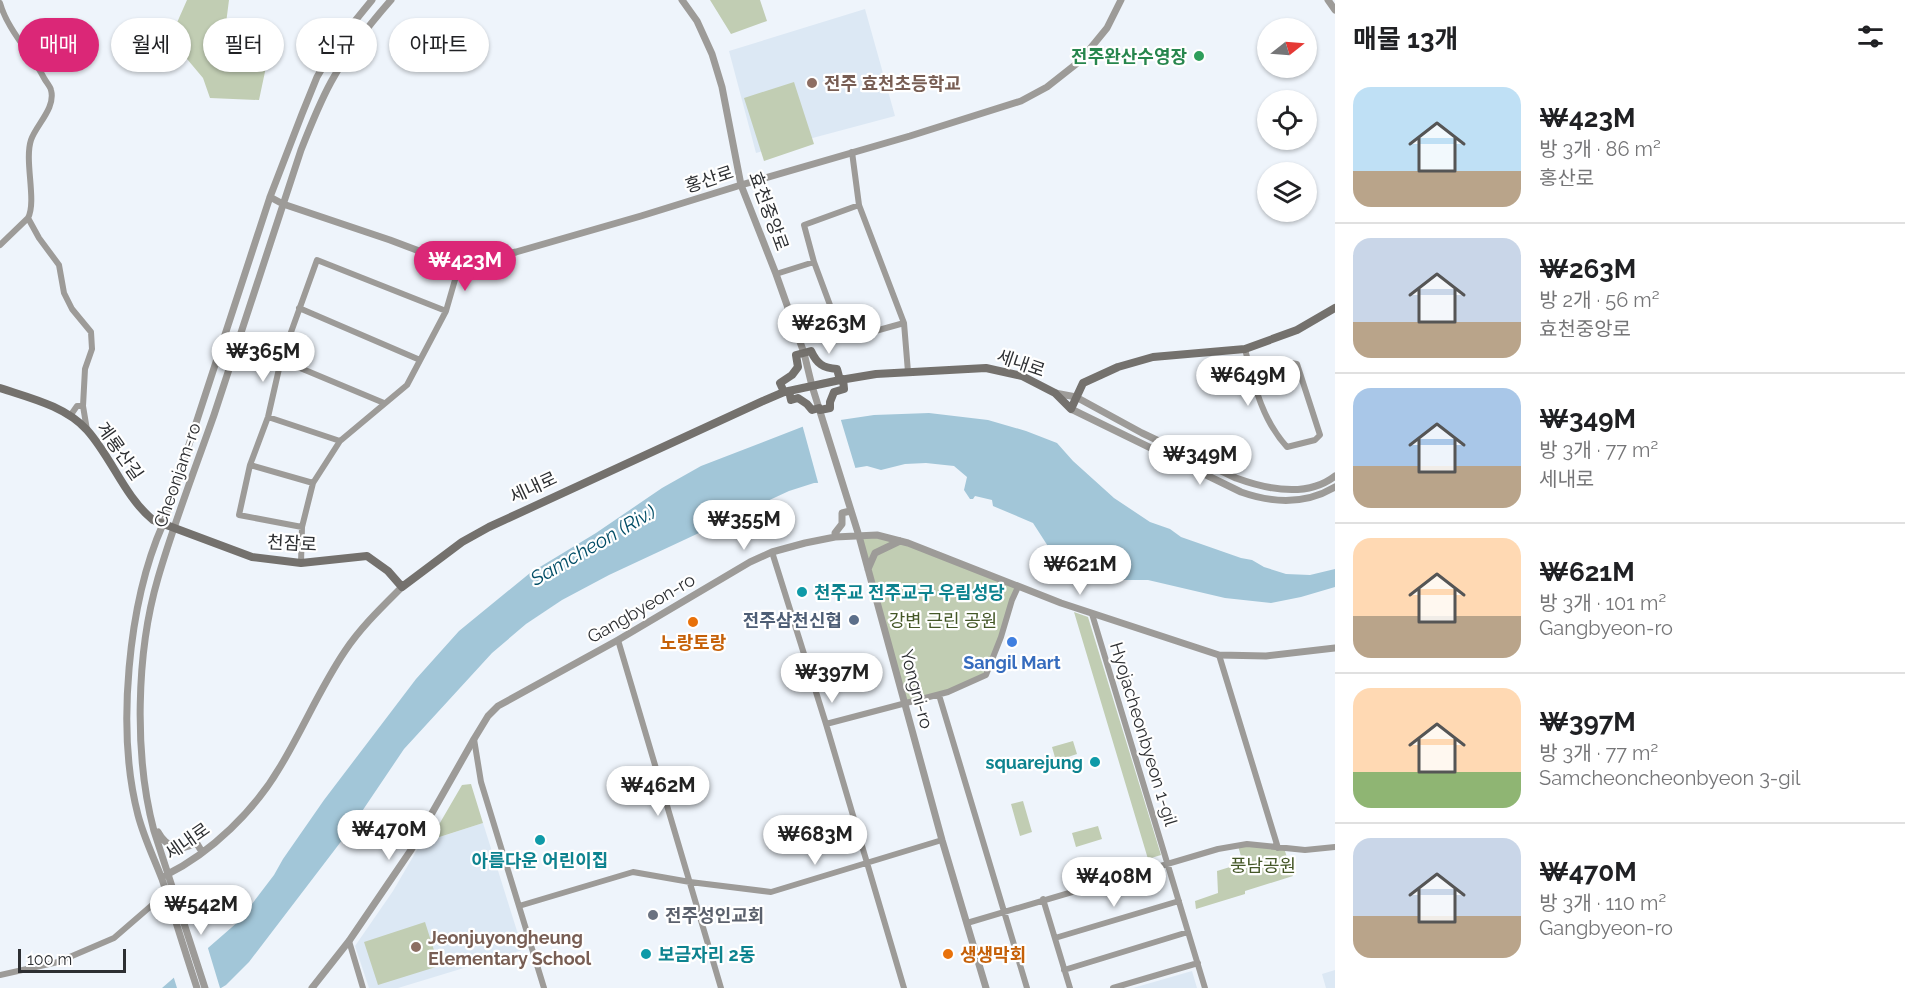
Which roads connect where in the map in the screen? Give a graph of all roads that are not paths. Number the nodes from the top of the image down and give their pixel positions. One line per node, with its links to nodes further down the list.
1 (372, 0): 10 (street, Cheonjam-ro)
2 (391, 0): 11 (street, Cheonjam-ro)
3 (682, 0): 9 (street, 효천중앙로)
4 (1121, 0): 8 (street, 홍산로)
5 (1328, 0): 7 (street)
6 (0, 3): 13 (street)
7 (1335, 10)
8 (852, 152): 9 (street, 홍산로); 12 (street)
9 (741, 184): 16 (street, 홍산로); 17 (street, 효천중앙로)
10 (270, 197): 11 (street); 47 (street, Cheonjam-ro)
11 (283, 204): 16 (street); 49 (street, Cheonjam-ro)
12 (859, 205): 15 (street); 21 (street)
13 (28, 218): 14 (street); 35 (street)
14 (0, 245)
15 (814, 262): 17 (street); 21 (street)
16 (459, 266): 20 (street)
17 (776, 274): 23 (street, 효천중앙로)
18 (299, 308): 20 (street); 24 (street); 25 (street)
19 (1335, 308): 22 (main road)
20 (446, 311): 25 (street)
21 (903, 324): 26 (street)
22 (1245, 349): 27 (street); 33 (main road)
23 (804, 353): 28 (main road); 29 (street, 효천중앙로); 31 (main road)
24 (281, 360): 34 (street); 39 (street)
25 (420, 360): 34 (street)
26 (908, 372): 28 (main road, 세내로); 32 (main road, 세내로)
27 (1252, 374): 27 (street)
28 (841, 379): 29 (main road, 세내로); 36 (main road)
29 (812, 386): 31 (main road, 세내로); 36 (street, 효천중앙로)
30 (0, 388): 38 (main road, 계룡산길)
31 (786, 392): 36 (main road); 56 (main road, 세내로)
32 (1055, 393): 33 (street, 세내로); 37 (main road, 세내로)
33 (1076, 397): 37 (main road); 43 (street, 세내로)
34 (384, 403): 41 (street)
35 (83, 406): 38 (street); 40 (street)
36 (818, 406): 46 (street, 효천중앙로)
37 (1071, 409): 45 (street, 세내로)
38 (70, 416): 40 (main road, 계룡산길)
39 (268, 417): 41 (street); 42 (street)
40 (87, 430): 47 (main road, 계룡산길)
41 (340, 441): 44 (street)
42 (250, 465): 44 (street); 48 (street)
43 (1335, 476)
44 (313, 483): 48 (street)
45 (1335, 487)
46 (850, 511): 50 (street, Yongni-ro); 51 (street)
47 (163, 524): 49 (main road, 계룡산길); 74 (street, Cheonjam-ro)
48 (302, 527): 54 (street)
49 (174, 528): 54 (main road, 천잠로); 66 (street, Cheonjam-ro)
50 (859, 534): 51 (street, Gangbyeon-ro); 52 (street, Gangbyeon-ro); 55 (street, Yongni-ro)
51 (835, 535): 53 (street, Gangbyeon-ro)
52 (901, 540): 55 (street); 57 (street, Gangbyeon-ro)
53 (772, 552): 59 (street, Gangbyeon-ro); 64 (street)
54 (301, 563): 56 (main road, 천잠로)
55 (868, 569): 63 (street, Yongni-ro)
56 (402, 587): 70 (street, 세내로)
57 (1018, 587): 58 (street, Gangbyeon-ro); 62 (street)
58 (1092, 614): 61 (street, Gangbyeon-ro); 72 (street, Hyojacheonbyeon 1-gil)
59 (618, 640): 65 (street, Gangbyeon-ro); 75 (street)
60 (1335, 648): 61 (street, Gangbyeon-ro)
61 (1219, 655): 69 (street)
62 (939, 695): 63 (street); 80 (street, Yongni-ro)
63 (905, 704): 64 (street); 67 (street, Yongni-ro)
64 (826, 724): 71 (street)
65 (474, 739): 79 (street); 84 (street, Gangbyeon-ro)
66 (154, 831): 70 (street); 73 (street, Cheonjam-ro)
67 (942, 840): 71 (street); 81 (street, Yongni-ro)
68 (1335, 847): 69 (street)
69 (1278, 848): 72 (street)
70 (202, 852): 73 (street, 세내로)
71 (867, 863): 75 (street); 94 (street)
72 (1168, 864): 77 (street); 78 (street, Hyojacheonbyeon 1-gil)
73 (169, 874): 74 (street, 세내로); 76 (street, Cheonjam-ro)
74 (161, 877): 76 (street, Cheonjam-ro)
75 (690, 882): 79 (street); 93 (street)
76 (169, 894): 87 (street); 88 (street, Cheonjam-ro); 89 (street, Cheonjam-ro)
77 (1043, 899): 80 (street); 83 (street)
78 (1179, 901): 82 (street, Hyojacheonbyeon 1-gil); 83 (street)
79 (519, 906): 92 (street)
80 (1004, 911): 81 (street); 96 (street, Yongni-ro)
81 (967, 923): 95 (street, Yongni-ro)
82 (1188, 932): 85 (street, Hyojacheonbyeon 1-gil); 86 (street)
83 (1055, 938): 86 (street)
84 (349, 941): 90 (street, Gangbyeon-ro); 91 (street)
85 (1198, 963): 98 (street); 99 (street, Hyojacheonbyeon 1-gil)
86 (1064, 970): 97 (street)
87 (0, 975)
88 (197, 988)
89 (206, 988)
90 (312, 988)
91 (363, 988)
92 (544, 988)
93 (721, 988)
94 (904, 988)
95 (986, 988)
96 (1027, 988)
97 (1070, 988)
98 (1113, 988)
99 (1205, 988)

